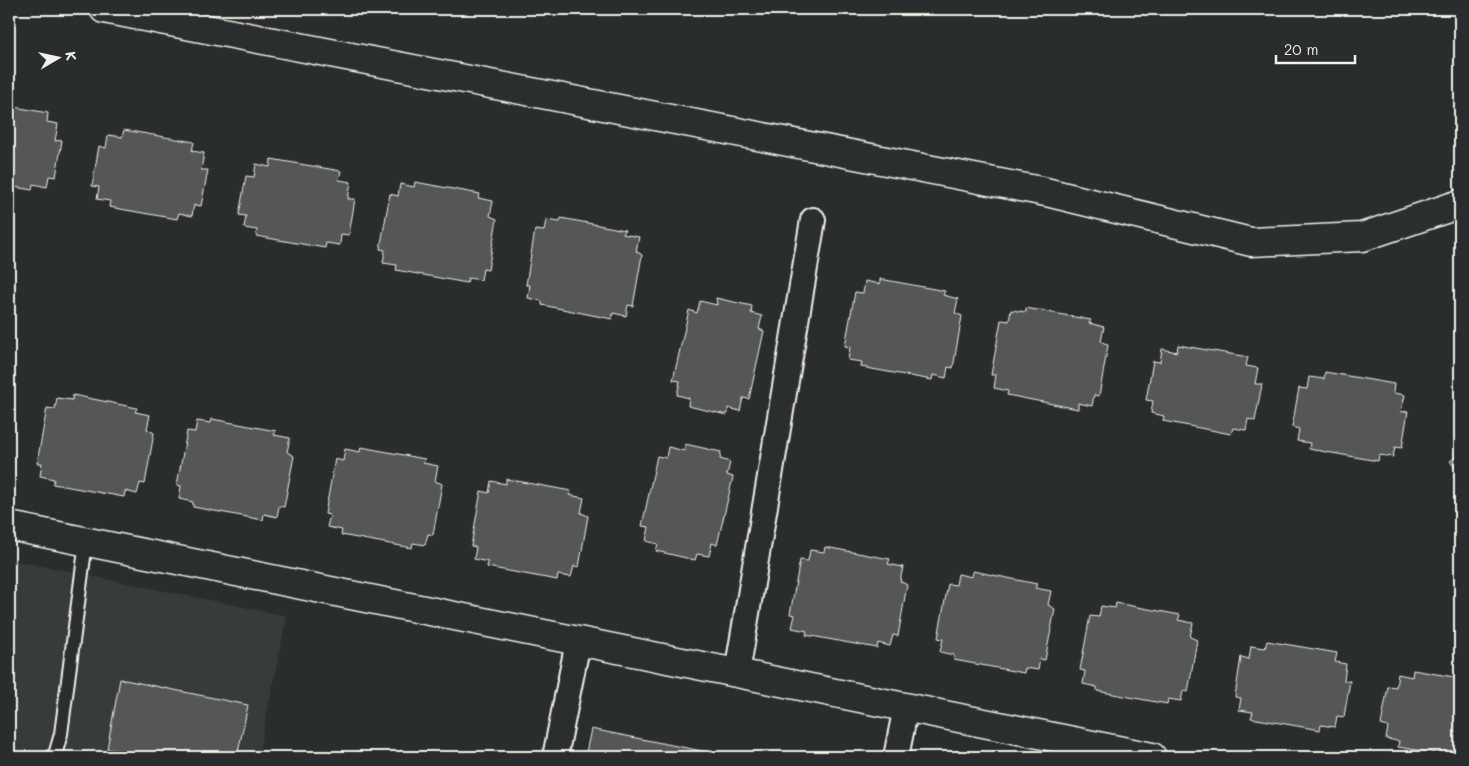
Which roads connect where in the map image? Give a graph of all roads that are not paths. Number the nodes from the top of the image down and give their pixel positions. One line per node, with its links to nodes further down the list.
1 (104, 9): 2 (street)
2 (1460, 204)
3 (813, 220): 7 (street)
4 (9, 526): 5 (street)
5 (86, 542): 6 (street); 9 (lane)
6 (578, 642): 7 (street); 10 (street)
7 (737, 673): 8 (street)
8 (906, 707): 11 (street); 12 (street)
9 (50, 757)
10 (555, 757)
11 (896, 757)
12 (1152, 757)

